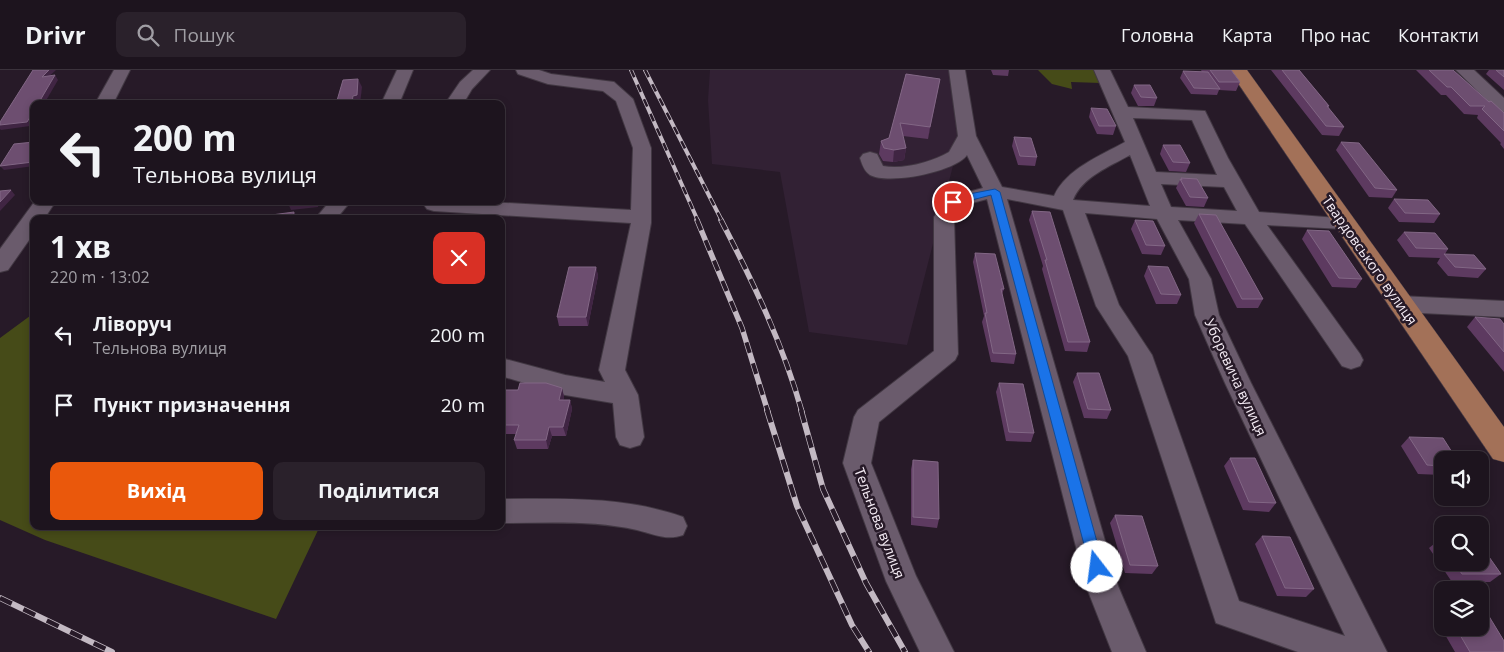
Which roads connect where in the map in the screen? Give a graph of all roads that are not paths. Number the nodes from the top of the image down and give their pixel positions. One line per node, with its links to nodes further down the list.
1 (122, 70): 9 (street)
2 (405, 70): 10 (street)
3 (482, 70): 11 (street)
4 (524, 70): 26 (street)
5 (956, 70): 14 (street)
6 (1102, 70): 13 (street, Уборевича вулиця)
7 (1238, 70): 27 (main road, Твардовського вулиця)
8 (1464, 70): 12 (street)
9 (106, 100)
10 (392, 100)
11 (457, 100)
12 (1504, 106)
13 (1122, 112): 15 (street, Уборевича вулиця); 18 (street)
14 (967, 136): 16 (street); 19 (street)
15 (1136, 143): 17 (street, Уборевича вулиця); 21 (street)
16 (870, 158)
17 (1150, 178): 18 (street); 23 (street, Уборевича вулиця)
18 (1231, 181): 25 (street)
19 (995, 192): 21 (street); 39 (street, Тельнова вулиця); 40 (street)
20 (337, 205): 24 (street)
21 (1067, 205): 23 (street); 41 (street)
22 (433, 208): 26 (street)
23 (1163, 212): 25 (street); 42 (street, Уборевича вулиця)
24 (329, 215)
25 (1251, 217): 27 (street); 32 (street)
26 (641, 218): 34 (street)
27 (1344, 222): 30 (main road, Твардовського вулиця)
28 (30, 223): 29 (street)
29 (0, 265)
30 (1400, 304): 31 (street); 36 (main road, Твардовського вулиця)
31 (1504, 309)
32 (1351, 360)
33 (505, 368): 34 (street)
34 (625, 394): 35 (street)
35 (630, 437)
36 (1504, 450)
37 (505, 511): 38 (street)
38 (672, 526)
39 (937, 652)
40 (1129, 652)
41 (1344, 652)
42 (1370, 652)

